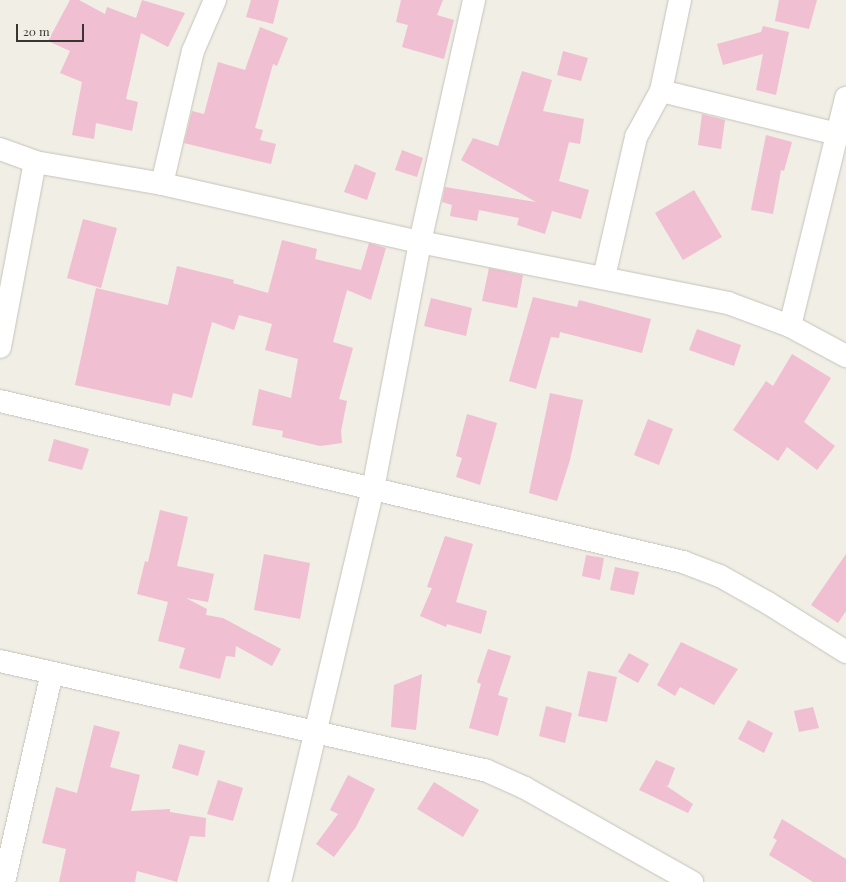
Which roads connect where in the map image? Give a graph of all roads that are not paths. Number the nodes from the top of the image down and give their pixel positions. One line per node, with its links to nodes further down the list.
1 (215, 0): 9 (street)
2 (474, 0): 10 (street)
3 (680, 0): 4 (street)
4 (661, 91): 6 (street); 11 (street)
5 (846, 98): 6 (street)
6 (837, 134): 12 (street)
7 (0, 149): 8 (street)
8 (35, 162): 9 (street); 13 (street)
9 (162, 184): 10 (street)
10 (420, 242): 11 (street); 16 (street)
11 (604, 278): 12 (street)
12 (790, 326): 14 (street)
13 (0, 347)
14 (846, 356)
15 (0, 401): 16 (street)
16 (372, 489): 17 (street); 20 (street)
17 (846, 652)
18 (0, 661): 19 (street)
19 (52, 673): 20 (street); 21 (street)
20 (313, 732): 22 (street); 23 (street)
21 (4, 882)
22 (280, 882)
23 (692, 882)

